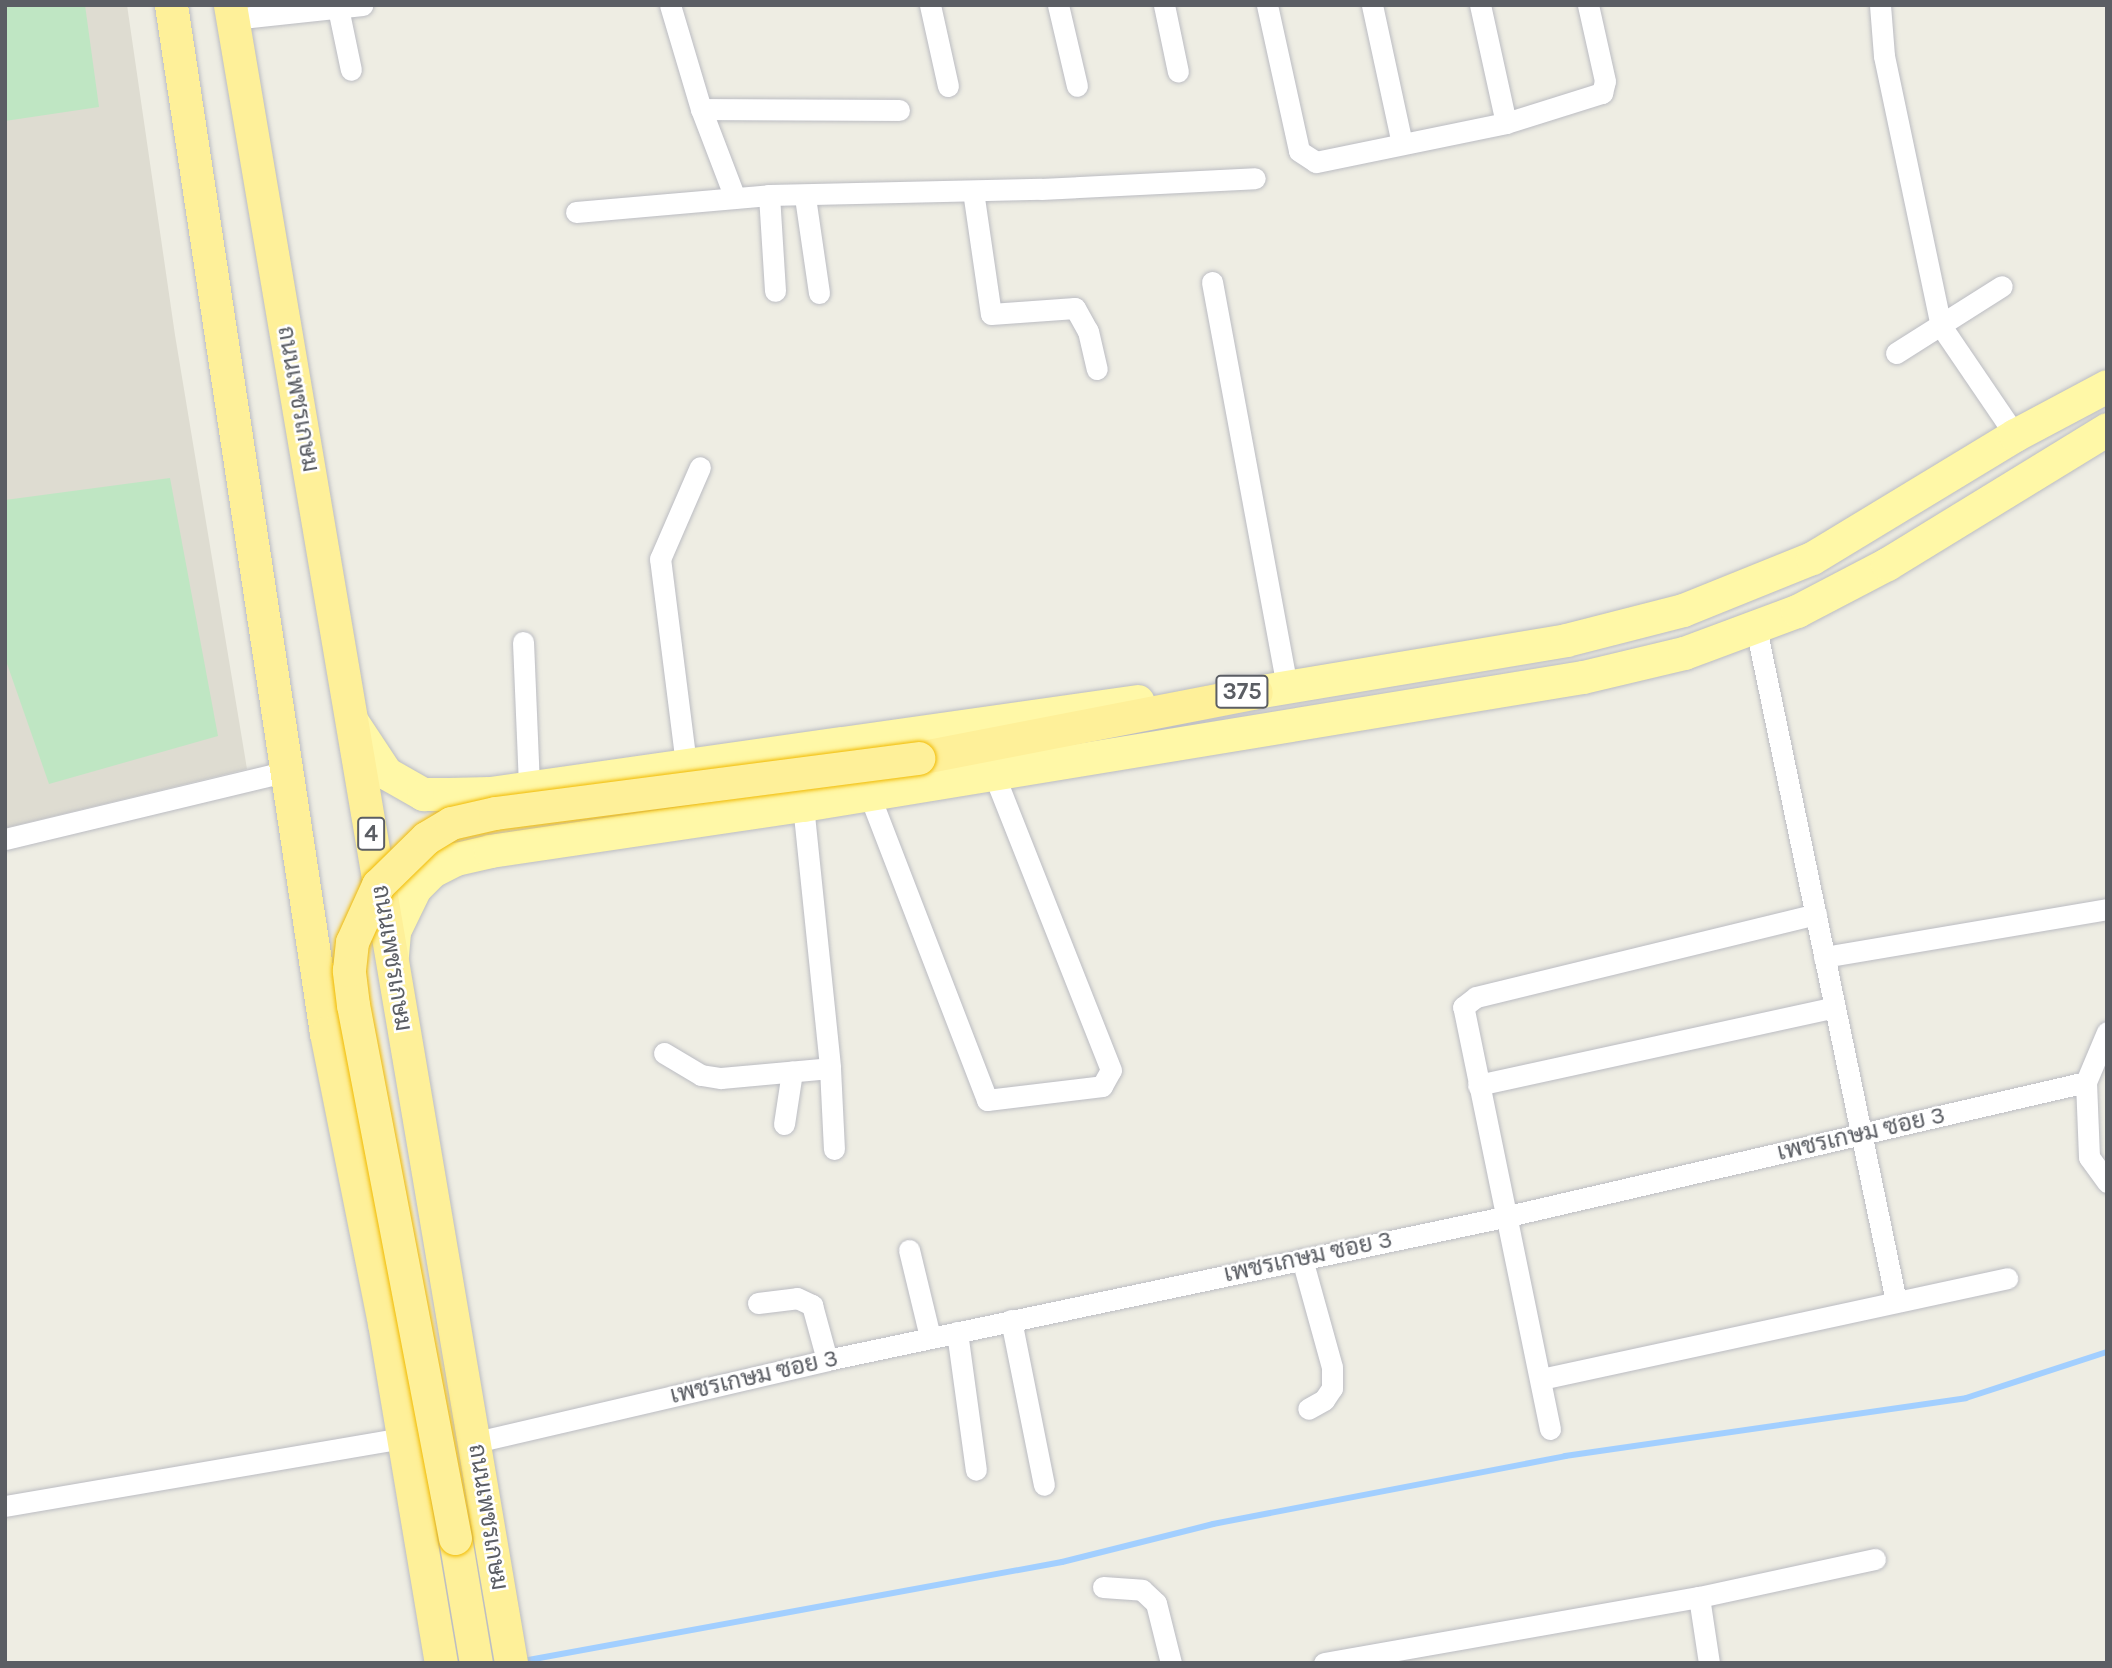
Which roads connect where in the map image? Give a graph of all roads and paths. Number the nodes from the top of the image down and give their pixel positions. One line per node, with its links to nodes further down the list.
1 (171, 5): 44 (highway)
2 (362, 5): 12 (street)
3 (670, 5): 18 (street)
4 (930, 5): 16 (street)
5 (1058, 5): 17 (street)
6 (1164, 5): 15 (street)
7 (1267, 5): 21 (street)
8 (1372, 5): 21 (street)
9 (1480, 5): 20 (street)
10 (1588, 5): 20 (street)
11 (1880, 5): 32 (street)
12 (338, 8): 13 (street); 14 (street)
13 (231, 12): 42 (highway, ถนนเพชรเกษม / 4)
14 (351, 70)
15 (1178, 72)
16 (948, 86)
17 (1077, 86)
18 (701, 109): 19 (street); 26 (street)
19 (899, 110)
20 (1506, 123): 21 (street)
21 (1402, 144)
22 (1255, 178): 23 (street)
23 (973, 191): 25 (street); 34 (street)
24 (769, 195): 25 (street); 26 (street); 30 (street)
25 (805, 197): 31 (street)
26 (735, 198): 27 (street)
27 (576, 212)
28 (1212, 282): 41 (street)
29 (2002, 286): 32 (street)
30 (775, 291)
31 (819, 293)
32 (1941, 326): 33 (street); 37 (street)
33 (1896, 353)
34 (1097, 369)
35 (2107, 386): 37 (main road, 375)
36 (2107, 429): 39 (main road, 375)
37 (2015, 435): 41 (main road, 375)
38 (700, 467): 43 (street)
39 (1756, 628): 45 (main road, 375); 53 (street)
40 (523, 642): 46 (street)
41 (1272, 689): 43 (main road, 375); 89 (highway, bridge)
42 (353, 723): 47 (main road, 375); 55 (highway, ถนนเพชรเกษม / 4)
43 (686, 764): 46 (main road, 375)
44 (285, 772): 50 (street); 80 (highway)
45 (993, 772): 48 (main road, 375); 48 (street)
46 (529, 787): 47 (main road, 375)
47 (449, 794): 51 (main road)
48 (869, 794): 49 (main road, 375)
49 (803, 805): 51 (main road, 375); 59 (street)
50 (5, 839)
51 (456, 859): 55 (main road, 375)
52 (2107, 909): 54 (street)
53 (1816, 914): 54 (street); 62 (street)
54 (1825, 957): 56 (street)
55 (392, 961): 81 (highway, ถนนเพชรเกษม / 4)
56 (1835, 1007): 62 (street); 64 (street)
57 (2107, 1032): 61 (street)
58 (664, 1053): 60 (street)
59 (830, 1068): 60 (street); 65 (street)
60 (792, 1072): 63 (street)
61 (2086, 1082): 64 (street, เพชรเกษม ซอย 3); 66 (street)
62 (1478, 1085): 67 (street)
63 (783, 1124)
64 (1861, 1134): 67 (street, เพชรเกษม ซอย 3); 71 (street)
65 (834, 1149)
66 (2107, 1182)
67 (1504, 1217): 69 (street, เพชรเกษม ซอย 3); 77 (street)
68 (909, 1250): 75 (street)
69 (1302, 1259): 73 (street, เพชรเกษม ซอย 3); 78 (street)
70 (2007, 1278): 71 (street)
71 (1896, 1301): 77 (street)
72 (758, 1303): 76 (street)
73 (1011, 1320): 74 (street, เพชรเกษม ซอย 3); 83 (street)
74 (957, 1332): 75 (street, เพชรเกษม ซอย 3); 82 (street)
75 (930, 1338): 76 (street, เพชรเกษม ซอย 3)
76 (827, 1360): 81 (street, เพชรเกษม ซอย 3)
77 (1541, 1379): 79 (street)
78 (1308, 1409)
79 (1550, 1429)
80 (403, 1438): 84 (street); 88 (highway)
81 (477, 1442): 90 (highway, ถนนเพชรเกษม / 4)
82 (976, 1470)
83 (1044, 1485)
84 (5, 1506)
85 (1875, 1559): 87 (street)
86 (1103, 1587): 91 (street)
87 (1699, 1597): 92 (street); 93 (street)
88 (441, 1663)
89 (476, 1663)
90 (511, 1663)
91 (1171, 1663)
92 (1324, 1663)
93 (1709, 1663)

